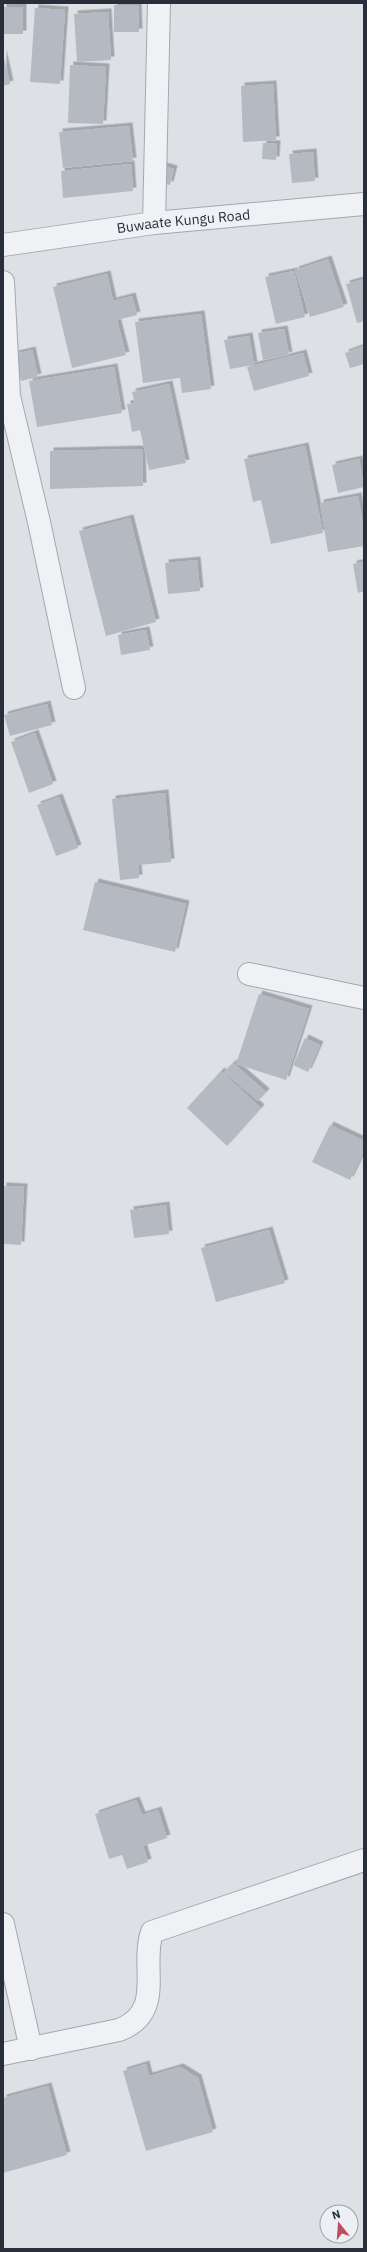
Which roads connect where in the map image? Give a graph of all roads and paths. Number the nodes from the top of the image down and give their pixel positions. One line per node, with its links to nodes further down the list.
1 (159, 3): 3 (street)
2 (364, 204): 3 (street, Buwaate Kungu Road)
3 (154, 224): 4 (street, Buwaate Kungu Road)
4 (3, 245)
5 (3, 282): 6 (street)
6 (74, 688)
7 (249, 974): 8 (street)
8 (364, 998)
9 (364, 1860): 11 (street)
10 (3, 1924): 11 (street)
11 (31, 2049): 12 (street)
12 (3, 2054)

